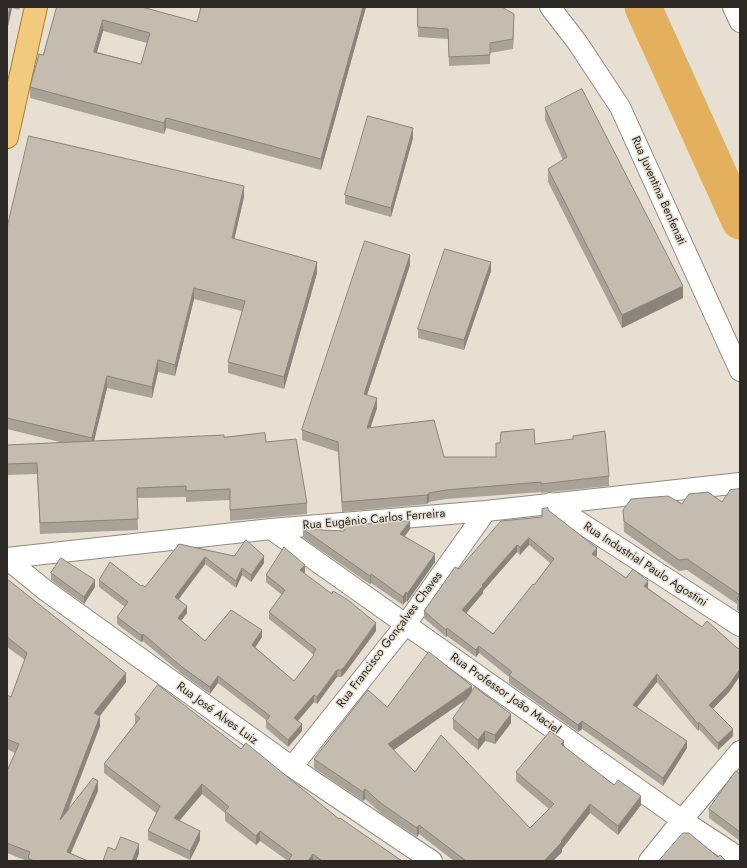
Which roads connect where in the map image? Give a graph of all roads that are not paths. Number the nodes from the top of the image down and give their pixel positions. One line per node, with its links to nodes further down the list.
1 (36, 7): 6 (main road)
2 (539, 7): 4 (street)
3 (733, 7): 5 (street)
4 (555, 13): 7 (street, Rua Juventina Benfenati)
5 (740, 22)
6 (7, 137)
7 (740, 372)
8 (740, 483): 9 (street, Rua Eugênio Carlos Ferreira)
9 (550, 504): 10 (street, Rua Eugênio Carlos Ferreira); 14 (street, Rua Industrial Paulo Agostini)
10 (486, 511): 11 (street, Rua Eugênio Carlos Ferreira); 13 (street, Rua Francisco Gonçalves Chaves)
11 (271, 529): 12 (street, Rua Eugênio Carlos Ferreira); 13 (street, Rua Professor João Maciel)
12 (7, 559): 16 (street, Rua José Alves Luiz)
13 (406, 624): 16 (street, Rua Francisco Gonçalves Chaves); 17 (street, Rua Professor João Maciel)
14 (740, 626)
15 (740, 751): 17 (street)
16 (292, 767): 19 (street, Rua José Alves Luiz)
17 (682, 820): 18 (street, Rua Professor João Maciel); 20 (street)
18 (740, 858)
19 (432, 861)
20 (649, 861)

